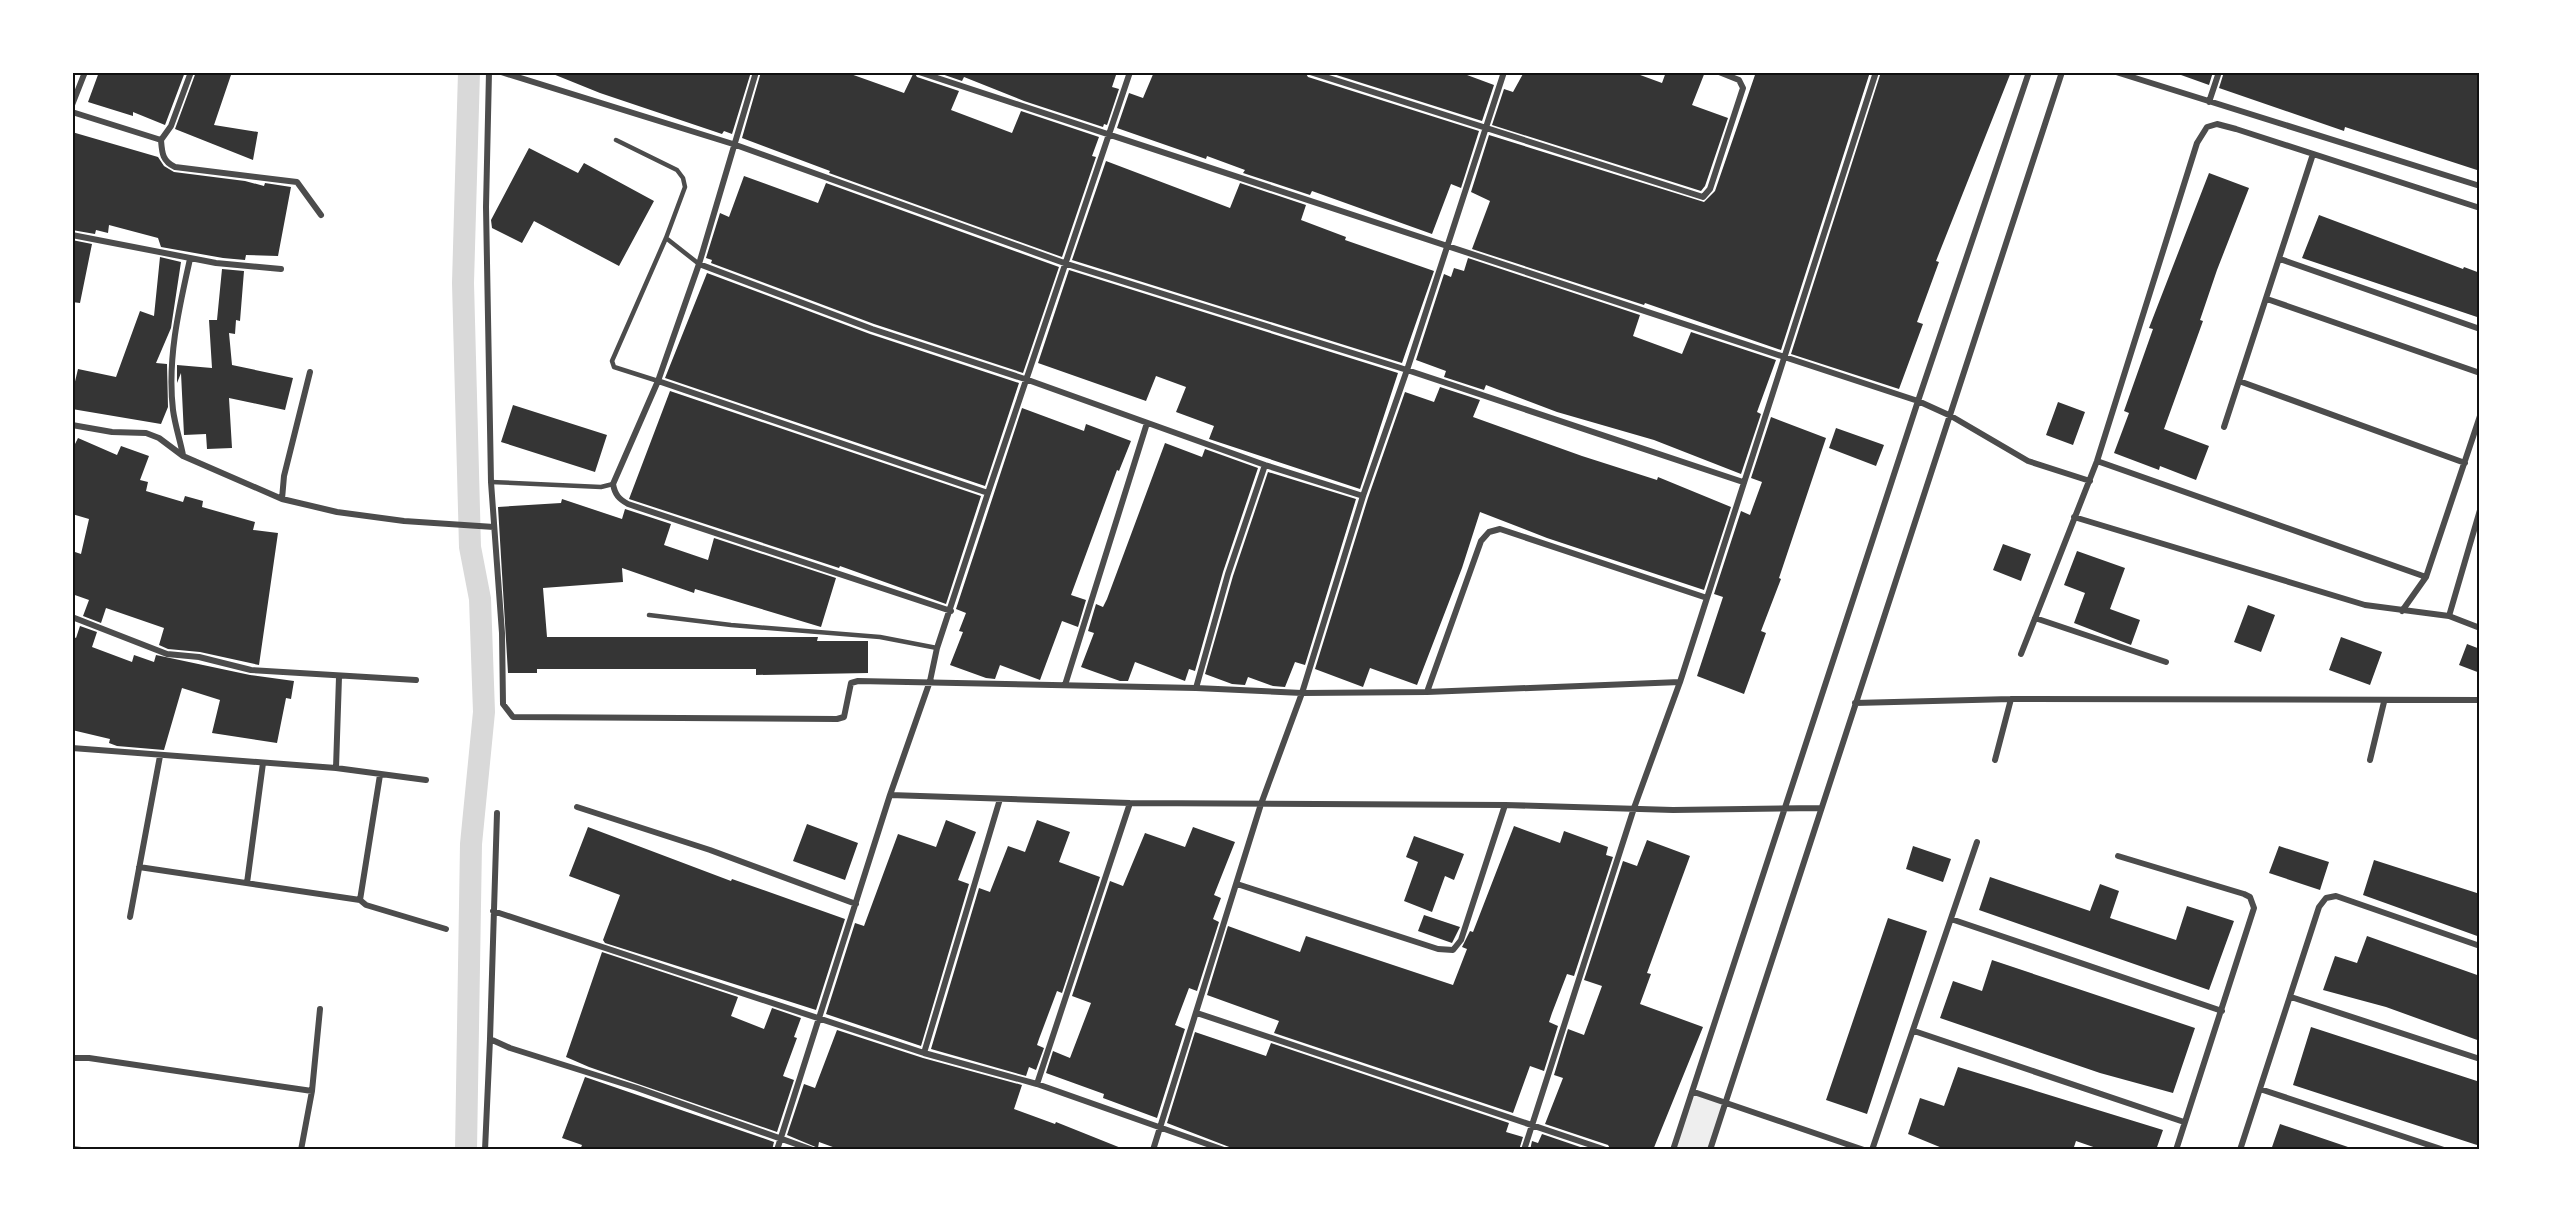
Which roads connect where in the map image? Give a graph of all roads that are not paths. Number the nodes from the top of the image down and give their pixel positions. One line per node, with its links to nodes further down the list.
1 (85, 72): 17 (street)
2 (191, 72): 21 (street)
3 (489, 72): 56 (street)
4 (501, 72): 23 (street)
5 (756, 72): 23 (street)
6 (919, 72): 20 (street)
7 (1130, 72): 20 (street)
8 (1310, 72): 19 (street)
9 (1504, 72): 19 (street)
10 (1719, 72): 19 (street)
11 (1876, 72): 38 (street)
12 (2029, 72): 45 (street)
13 (2062, 72): 46 (street)
14 (2116, 72): 16 (street)
15 (2219, 72): 16 (street)
16 (2209, 102): 25 (street)
17 (72, 105)
18 (72, 112): 21 (street)
19 (1486, 130): 30 (street)
20 (1108, 134): 30 (street); 34 (street)
21 (161, 140): 27 (street)
22 (616, 140): 29 (lane)
23 (733, 144): 33 (street); 34 (street)
24 (2313, 154): 26 (street); 32 (street); 52 (street)
25 (2480, 186)
26 (2480, 208)
27 (321, 215)
28 (72, 235): 31 (street)
29 (666, 238): 33 (lane); 43 (lane)
30 (1448, 247): 38 (street); 39 (street)
31 (190, 259): 35 (street); 51 (street)
32 (2280, 259): 36 (street); 37 (street)
33 (699, 264): 42 (street); 43 (street)
34 (1067, 264): 39 (street); 42 (street)
35 (281, 268)
36 (2267, 299): 41 (street); 44 (street)
37 (2480, 329)
38 (1785, 357): 45 (street); 57 (street)
39 (1407, 370): 57 (street); 60 (street)
40 (310, 372): 61 (street)
41 (2480, 373)
42 (1028, 380): 48 (street); 59 (street)
43 (658, 381): 58 (street); 59 (street)
44 (2239, 381): 50 (street); 53 (street)
45 (1918, 401): 46 (street); 106 (street)
46 (1951, 416): 55 (street); 89 (street)
47 (2480, 416): 53 (street)
48 (1147, 423): 54 (street); 82 (street)
49 (72, 425): 51 (street)
50 (2224, 427)
51 (183, 456): 61 (street)
52 (2097, 461): 55 (street); 66 (street)
53 (2465, 463): 66 (street)
54 (1265, 465): 60 (street); 83 (street)
55 (2090, 481): 63 (street)
56 (491, 482): 58 (lane); 64 (street)
57 (1743, 482): 67 (street)
58 (613, 484): 68 (street)
59 (988, 493): 68 (street)
60 (1363, 496): 85 (street)
61 (282, 499): 64 (street)
62 (2480, 510): 65 (street)
63 (2074, 517): 69 (street); 73 (street)
64 (494, 527): 80 (street)
65 (2477, 531): 71 (street)
66 (2426, 577): 69 (street)
67 (1707, 598): 81 (street); 84 (street)
68 (951, 611): 75 (street)
69 (2402, 611): 71 (street)
70 (649, 615): 75 (lane)
71 (2449, 616): 74 (street)
72 (72, 617): 78 (street)
73 (2035, 618): 76 (street); 77 (street)
74 (2480, 628)
75 (937, 648): 80 (street)
76 (2021, 654)
77 (2166, 662)
78 (339, 677): 79 (street); 95 (street)
79 (416, 680)
80 (930, 681): 82 (street); 98 (street)
81 (1680, 682): 84 (street); 104 (street)
82 (1065, 685): 83 (street)
83 (1196, 688): 85 (street)
84 (1427, 692): 85 (street)
85 (1302, 693): 101 (street)
86 (2012, 699): 88 (street); 89 (street); 92 (street)
87 (2480, 700): 88 (street)
88 (2384, 702): 93 (street)
89 (1855, 703): 105 (street)
90 (72, 748): 91 (street)
91 (160, 756): 94 (street); 110 (street)
92 (1995, 760)
93 (2370, 760)
94 (263, 763): 95 (street); 111 (street)
95 (336, 768): 96 (street)
96 (380, 775): 97 (street); 113 (street)
97 (426, 780)
98 (891, 795): 99 (street); 114 (street)
99 (1000, 799): 100 (street); 127 (street)
100 (1130, 803): 101 (street); 130 (street)
101 (1261, 804): 102 (street); 112 (street)
102 (1505, 805): 104 (street); 112 (street)
103 (577, 807): 114 (street)
104 (1634, 808): 106 (street); 136 (street)
105 (1821, 808): 106 (street); 134 (street)
106 (1785, 809): 133 (street)
107 (497, 813): 115 (street)
108 (1977, 842): 117 (street)
109 (2118, 856): 122 (street)
110 (139, 867): 111 (street); 116 (street)
111 (247, 883): 113 (street)
112 (1237, 884): 123 (street)
113 (360, 900): 118 (street)
114 (856, 904): 124 (street)
115 (493, 911): 124 (street); 126 (street)
116 (130, 917)
117 (1951, 919): 122 (street); 125 (street)
118 (446, 929)
119 (2480, 946): 120 (street)
120 (2291, 997): 129 (street); 131 (street)
121 (320, 1009): 132 (street)
122 (2222, 1011): 135 (street)
123 (1197, 1013): 136 (street); 137 (street)
124 (821, 1018): 127 (street); 138 (street)
125 (1914, 1031): 135 (street); 152 (street)
126 (490, 1039): 138 (street); 142 (street)
127 (924, 1053): 130 (street)
128 (72, 1058): 132 (street)
129 (2480, 1059)
130 (1037, 1084): 137 (street)
131 (2260, 1089): 154 (street); 155 (street)
132 (312, 1091): 141 (street)
133 (1694, 1092): 134 (street); 149 (street)
134 (1726, 1103): 150 (street); 151 (street)
135 (2184, 1122): 153 (street)
136 (1532, 1125): 147 (street); 148 (street)
137 (1160, 1129): 145 (street); 146 (street)
138 (781, 1139): 143 (street); 144 (street)
139 (72, 1149): 140 (street)
140 (81, 1150)
141 (301, 1150)
142 (485, 1150)
143 (777, 1150)
144 (813, 1150)
145 (1153, 1150)
146 (1224, 1150)
147 (1524, 1150)
148 (1606, 1150)
149 (1673, 1150)
150 (1710, 1150)
151 (1864, 1150)
152 (1872, 1150)
153 (2176, 1150)
154 (2240, 1150)
155 (2444, 1150)

